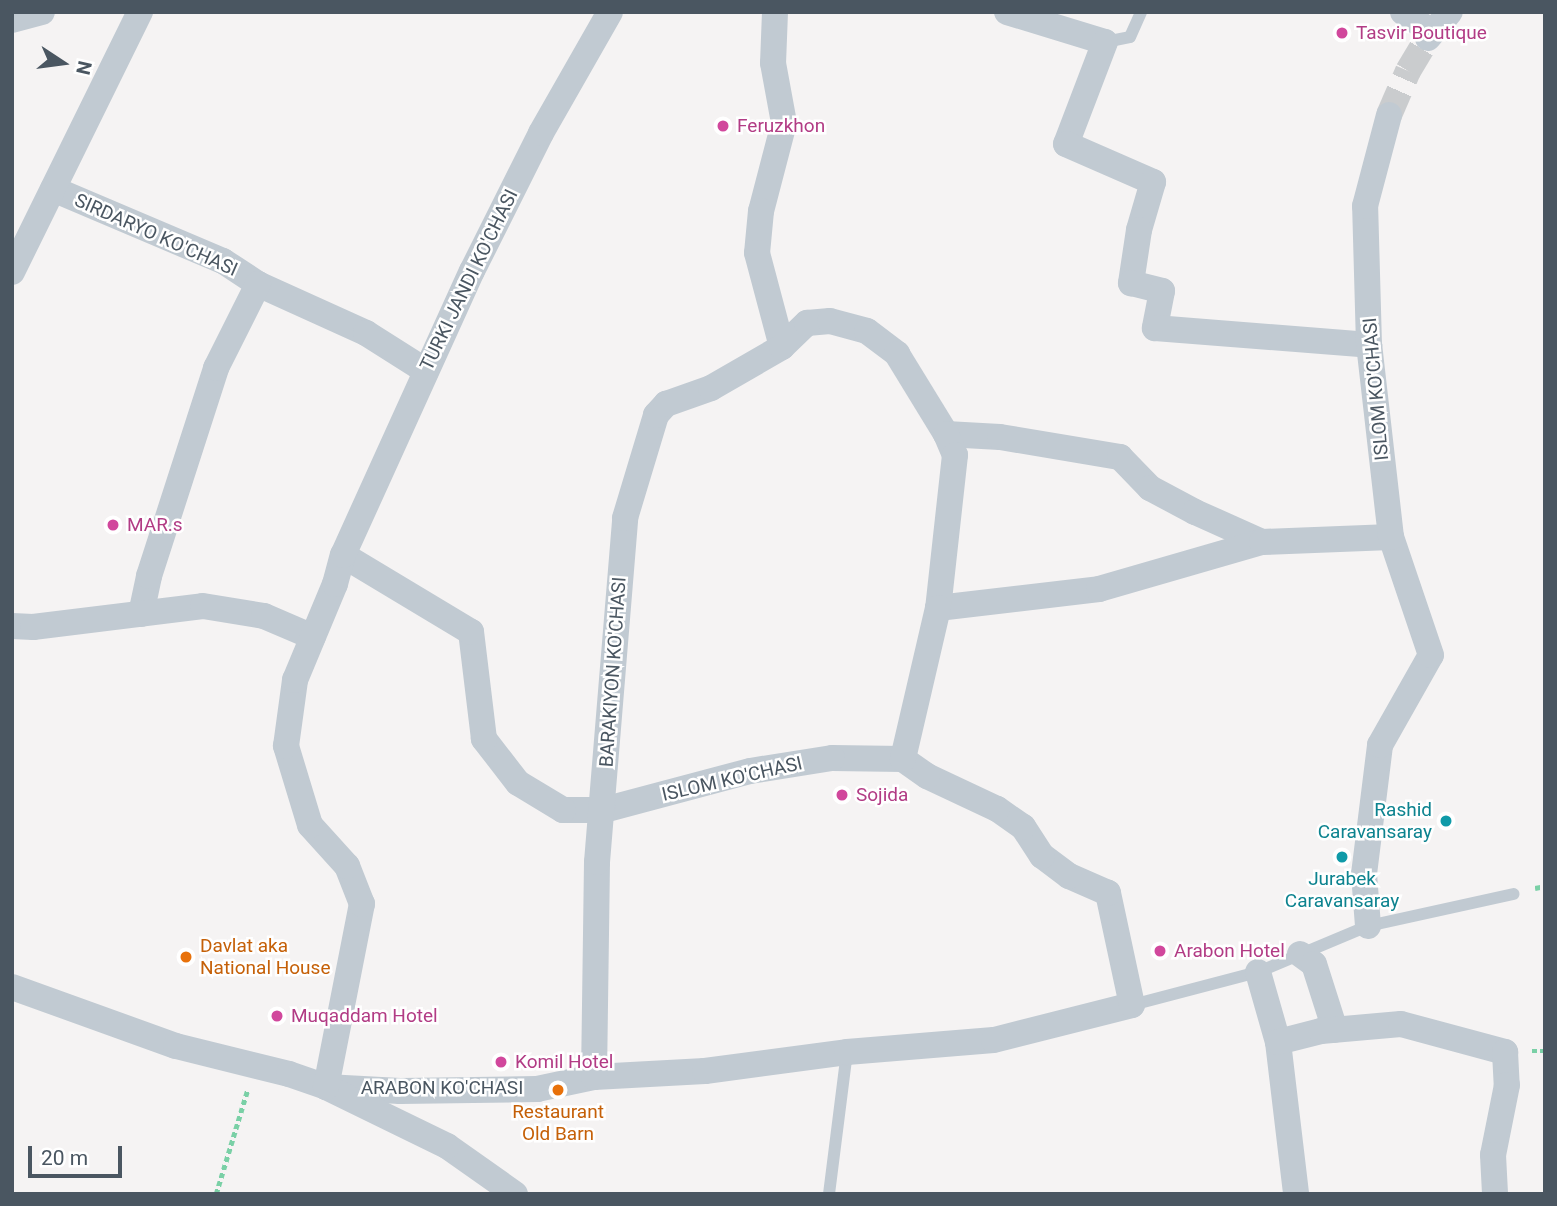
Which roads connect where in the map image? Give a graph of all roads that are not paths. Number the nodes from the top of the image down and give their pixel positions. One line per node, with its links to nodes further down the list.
1 (42, 12): 9 (street)
2 (139, 12): 12 (street)
3 (610, 12): 17 (street, TURKI JANDI KO'CHASI)
4 (775, 12): 16 (street)
5 (1007, 12): 10 (street)
6 (1141, 12): 10 (lane)
7 (1403, 12): 8 (street)
8 (1450, 12)
9 (12, 19)
10 (1105, 42): 15 (street)
11 (1389, 115): 15 (street, ISLOM KO'CHASI)
12 (52, 189): 13 (street); 14 (street, SIRDARYO KO'CHASI)
13 (12, 272)
14 (258, 284): 17 (street, SIRDARYO KO'CHASI); 23 (street, SIRDARYO KO'CHASI)
15 (1369, 345): 19 (street, ISLOM KO'CHASI)
16 (782, 347): 18 (street, BARAKIYON KO'CHASI); 27 (street, BARAKIYON KO'CHASI)
17 (426, 371): 21 (street, TURKI JANDI KO'CHASI)
18 (946, 435): 20 (street); 22 (street)
19 (1391, 537): 20 (street); 29 (street, ISLOM KO'CHASI)
20 (1262, 542): 22 (street)
21 (343, 555): 25 (street, TURKI JANDI KO'CHASI); 27 (street, ISLOM KO'CHASI)
22 (938, 608): 26 (street)
23 (141, 614): 24 (street); 25 (street)
24 (12, 626)
25 (313, 637): 38 (street, TURKI JANDI KO'CHASI)
26 (903, 759): 27 (street, ISLOM KO'CHASI); 33 (street)
27 (603, 810): 37 (street, BARAKIYON KO'CHASI)
28 (1514, 894): 29 (lane)
29 (1368, 926): 30 (lane)
30 (1300, 954): 31 (lane); 34 (street)
31 (1258, 972): 33 (lane); 35 (street)
32 (12, 987): 38 (street, ARABON KO'CHASI)
33 (1132, 1005): 36 (street, ARABON KO'CHASI)
34 (1335, 1030): 35 (street); 42 (street)
35 (1278, 1042): 41 (street)
36 (847, 1052): 37 (street, ARABON KO'CHASI); 40 (lane)
37 (594, 1077): 38 (street, ARABON KO'CHASI)
38 (326, 1087): 39 (street)
39 (515, 1194)
40 (830, 1194)
41 (1296, 1194)
42 (1495, 1194)

